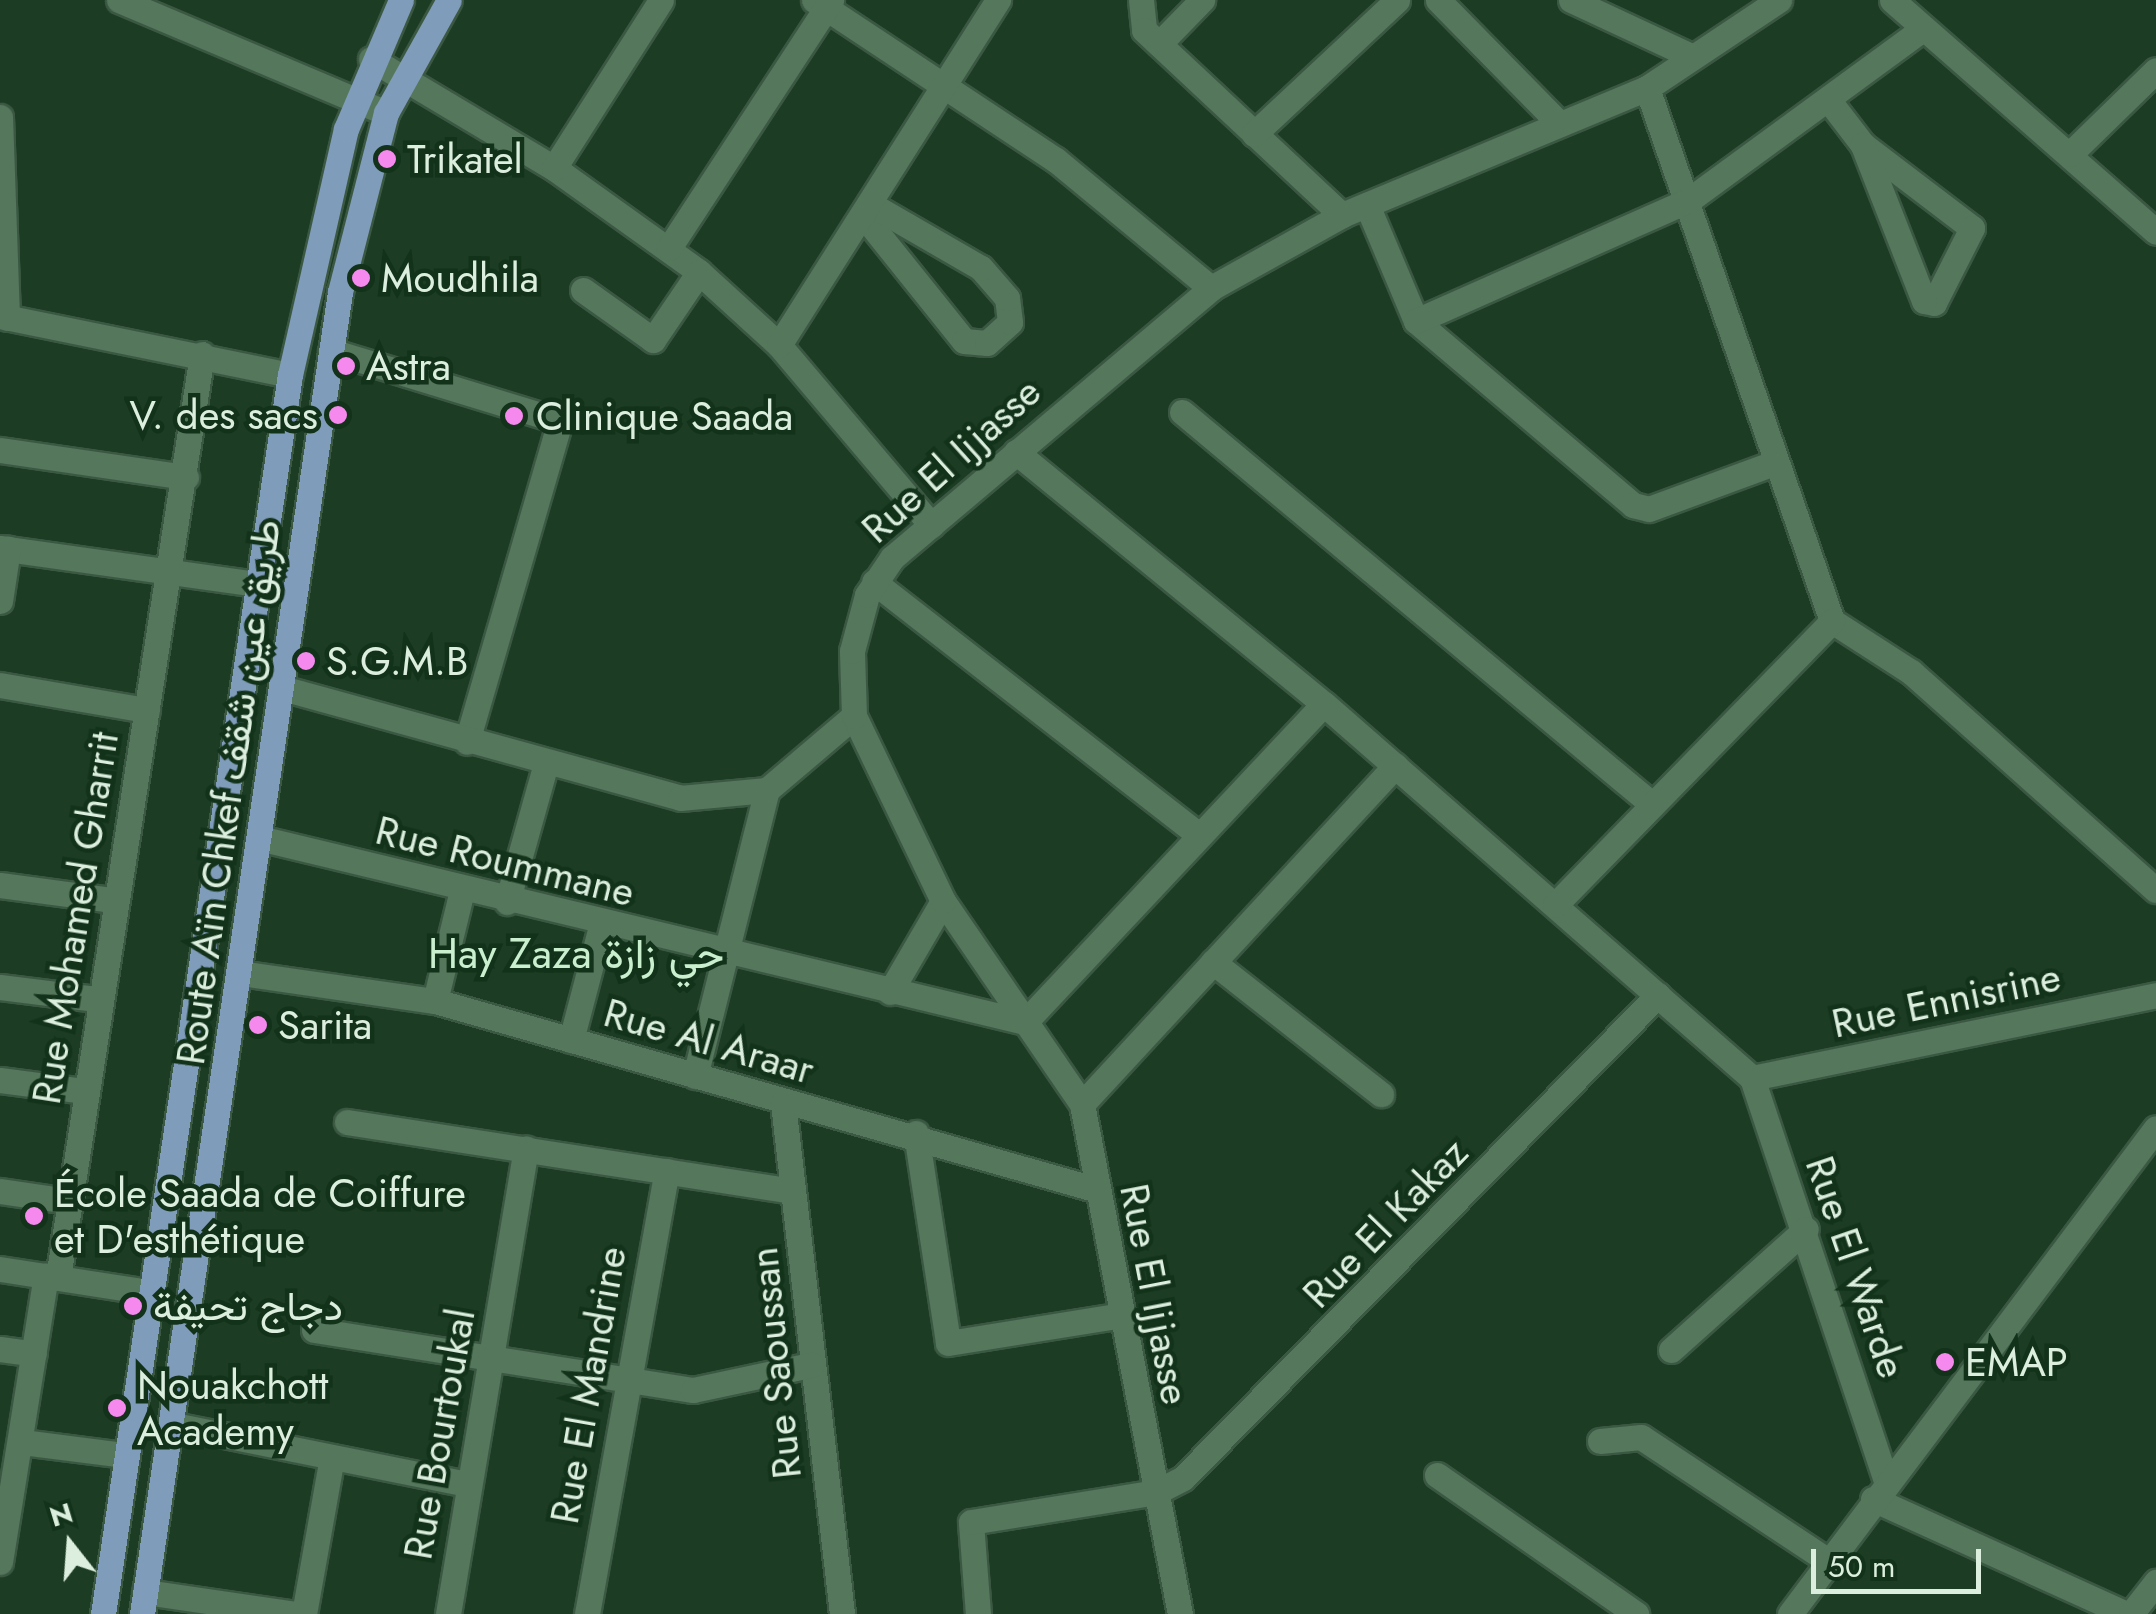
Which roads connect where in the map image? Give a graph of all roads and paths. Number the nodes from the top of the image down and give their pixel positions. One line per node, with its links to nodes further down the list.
1 (119, 0): 22 (street)
2 (401, 0): 17 (main road, Route Aïn Chkef طريق عين شقف)
3 (449, 0): 18 (main road, Route Aïn Chkef طريق عين شقف)
4 (660, 0): 30 (street)
5 (998, 0): 20 (street)
6 (1142, 0): 15 (street)
7 (1202, 0): 15 (street)
8 (1397, 0): 27 (street)
9 (1438, 0): 26 (street)
10 (1571, 0): 16 (street)
11 (1779, 0): 16 (street, Rue El Ijjasse)
12 (1892, 0): 14 (street)
13 (824, 3): 20 (street); 36 (street)
14 (1922, 30): 23 (street); 29 (street)
15 (1160, 44): 27 (street)
16 (1691, 56): 21 (street, Rue El Ijjasse)
17 (371, 59): 18 (street); 22 (main road, Route Aïn Chkef طريق عين شقف)
18 (402, 76): 24 (main road, Route Aïn Chkef طريق عين شقف); 30 (street)
19 (2154, 77): 29 (street)
20 (943, 85): 33 (street); 38 (street)
21 (1647, 88): 26 (street, Rue El Ijjasse); 31 (street)
22 (355, 101): 24 (street); 45 (main road, Route Aïn Chkef طريق عين شقف)
23 (1830, 102): 28 (street); 31 (street)
24 (386, 113): 43 (main road, Route Aïn Chkef طريق عين شقف)
25 (0, 118): 40 (street)
26 (1558, 122): 32 (street, Rue El Ijjasse)
27 (1254, 134): 34 (street)
28 (1864, 145): 28 (street)
29 (2070, 154): 35 (street)
30 (554, 168): 36 (street)
31 (1689, 200): 41 (street); 49 (street)
32 (1367, 205): 34 (street, Rue El Ijjasse); 41 (street)
33 (866, 210): 33 (street); 42 (street)
34 (1342, 215): 38 (street, Rue El Ijjasse)
35 (2156, 232)
36 (669, 248): 37 (street)
37 (698, 272): 39 (street); 42 (street)
38 (1211, 288): 48 (street, Rue El Ijjasse)
39 (583, 290)
40 (4, 317): 44 (street)
41 (1416, 321): 49 (street)
42 (779, 345): 51 (street)
43 (332, 351): 59 (main road, Route Aïn Chkef طريق عين شقف); 63 (street)
44 (202, 354): 45 (street); 50 (street, Rue Mohamed Gharrit)
45 (290, 375): 55 (main road, Route Aïn Chkef طريق عين شقف)
46 (1182, 412): 67 (street)
47 (0, 450): 50 (street)
48 (1016, 452): 51 (street, Rue El Ijjasse); 60 (street)
49 (1770, 464): 57 (street)
50 (186, 477): 53 (street, Rue Mohamed Gharrit)
51 (932, 525): 54 (street, Rue El Ijjasse)
52 (4, 548): 53 (street); 56 (street)
53 (174, 572): 55 (street); 61 (street, Rue Mohamed Gharrit)
54 (874, 582): 62 (street, Rue El Ijjasse); 68 (street)
55 (257, 584): 108 (main road, Route Aïn Chkef طريق عين شقف)
56 (0, 601)
57 (1832, 621): 67 (street); 72 (street)
58 (0, 686): 61 (street)
59 (282, 688): 63 (street); 69 (main road, Route Aïn Chkef طريق عين شقف)
60 (1324, 704): 65 (street); 68 (street)
61 (147, 710): 73 (street, Rue Mohamed Gharrit)
62 (854, 716): 66 (street); 74 (street, Rue El Ijjasse)
63 (468, 742): 64 (street)
64 (546, 763): 66 (street); 75 (street)
65 (1395, 766): 76 (street); 79 (street)
66 (767, 790): 78 (street)
67 (1648, 801): 76 (street)
68 (1198, 834): 87 (street)
69 (259, 838): 71 (street, Rue Roummane); 80 (main road, Route Aïn Chkef طريق عين شقف)
70 (0, 885): 73 (street)
71 (462, 890): 75 (street, Rue Roummane); 86 (street)
72 (2156, 890)
73 (113, 900): 85 (street, Rue Mohamed Gharrit)
74 (943, 901): 82 (street); 87 (street, Rue El Ijjasse)
75 (507, 902): 77 (street, Rue Roummane)
76 (1555, 905): 83 (street)
77 (602, 923): 78 (street, Rue Roummane); 88 (street)
78 (726, 956): 82 (street, Rue Roummane); 89 (street)
79 (1213, 962): 93 (street); 95 (street)
80 (240, 973): 86 (street, Rue Al Araar); 117 (main road, Route Aïn Chkef طريق عين شقف)
81 (0, 987): 85 (street)
82 (890, 992): 87 (street, Rue Roummane)
83 (1658, 995): 90 (street); 126 (street, Rue El Kakaz)
84 (2156, 995): 90 (street, Rue Ennisrine)
85 (96, 1000): 92 (street, Rue Mohamed Gharrit)
86 (435, 1002): 88 (street, Rue Al Araar)
87 (1026, 1022): 95 (street, Rue El Ijjasse)
88 (571, 1040): 89 (street, Rue Al Araar)
89 (695, 1076): 94 (street, Rue Al Araar)
90 (1752, 1078): 105 (street, Rue El Warde)
91 (0, 1080): 92 (street)
92 (83, 1090): 104 (street, Rue Mohamed Gharrit)
93 (1381, 1094)
94 (783, 1103): 98 (street, Rue Al Araar); 103 (street, Rue Saoussan)
95 (1082, 1104): 101 (street, Rue El Ijjasse)
96 (347, 1122): 99 (street)
97 (2156, 1128): 125 (street)
98 (916, 1133): 101 (street, Rue Al Araar); 109 (street)
99 (526, 1148): 100 (street); 114 (street, Rue Bourtoukal)
100 (667, 1170): 103 (street); 116 (street, Rue El Mandrine)
101 (1094, 1188): 109 (street, Rue El Ijjasse)
102 (0, 1191): 104 (street)
103 (794, 1191): 115 (street, Rue Saoussan)
104 (68, 1201): 107 (street, Rue Mohamed Gharrit)
105 (1806, 1229): 112 (street); 125 (street, Rue El Warde)
106 (0, 1269): 107 (street)
107 (52, 1277): 108 (street); 113 (street, Rue Mohamed Gharrit)
108 (149, 1292): 120 (main road, Route Aïn Chkef طريق عين شقف)
109 (1122, 1315): 126 (street, Rue El Ijjasse)
110 (314, 1330): 114 (street)
111 (0, 1349): 113 (street)
112 (1671, 1350)
113 (34, 1354): 118 (street, Rue Mohamed Gharrit)
114 (489, 1361): 116 (street); 123 (street, Rue Bourtoukal)
115 (811, 1365): 116 (street); 137 (street, Rue Saoussan)
116 (624, 1382): 136 (street, Rue El Mandrine)
117 (174, 1425): 121 (street); 130 (main road, Route Aïn Chkef طريق عين شقف)
118 (16, 1427): 120 (street); 124 (street, Rue Mohamed Gharrit)
119 (1600, 1441): 127 (street)
120 (123, 1455): 132 (main road, Route Aïn Chkef طريق عين شقف)
121 (332, 1458): 123 (street); 134 (street)
122 (1437, 1475): 139 (street)
123 (467, 1484): 135 (street, Rue Bourtoukal)
124 (8, 1487): 128 (street, Rue Mohamed Gharrit)
125 (1880, 1490): 127 (street); 141 (street)
126 (1156, 1492): 131 (street, Rue El Ijjasse); 138 (street)
127 (1828, 1561): 140 (street)
128 (0, 1562)
129 (2156, 1582): 141 (street)
130 (144, 1603): 133 (street)
131 (1176, 1613)
132 (103, 1614)
133 (296, 1614)
134 (304, 1614)
135 (448, 1614)
136 (586, 1614)
137 (841, 1614)
138 (978, 1614)
139 (1636, 1614)
140 (1790, 1614)
141 (2129, 1614)

